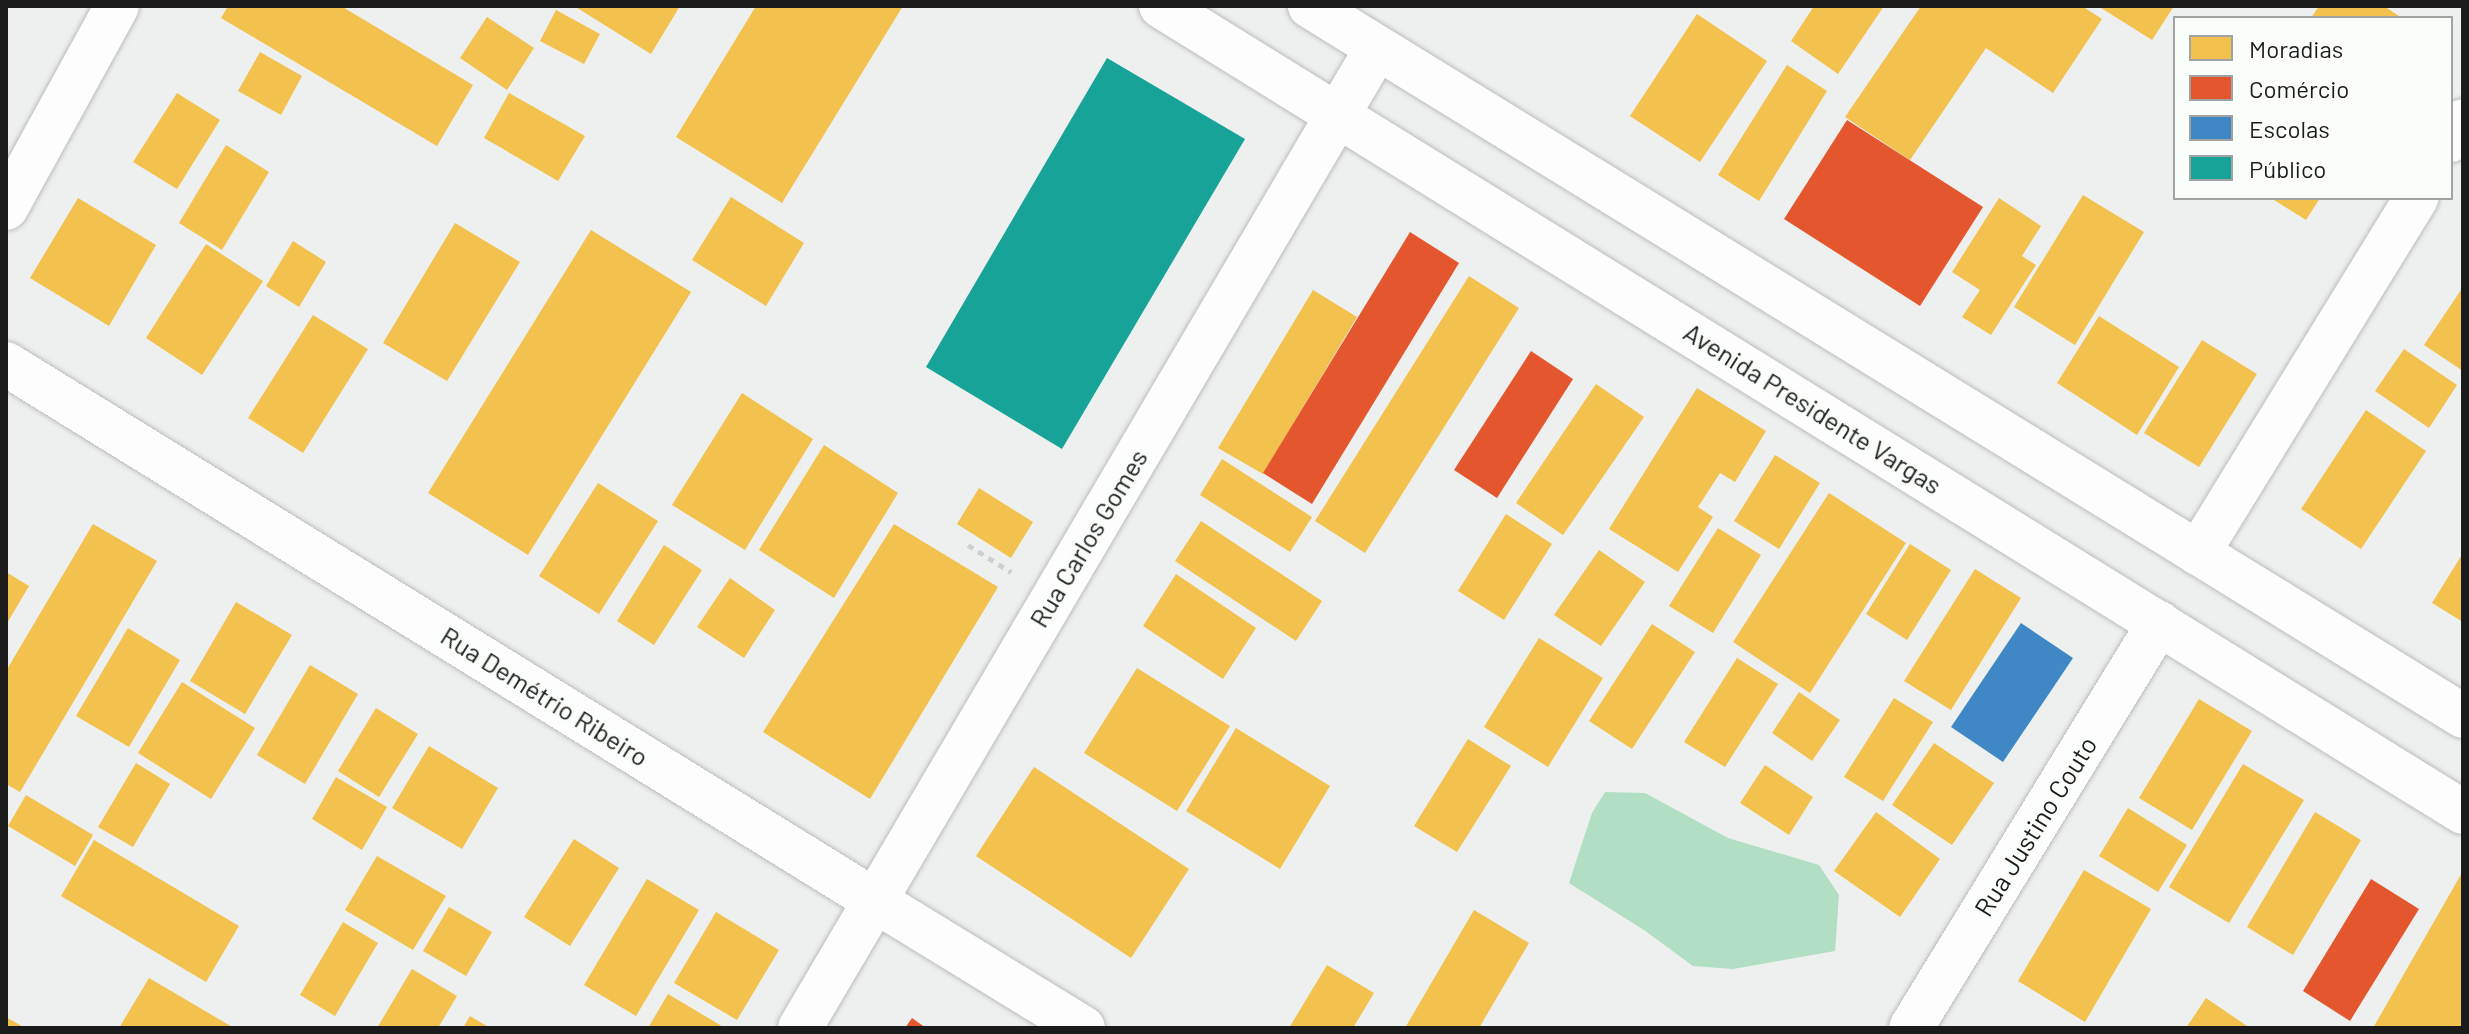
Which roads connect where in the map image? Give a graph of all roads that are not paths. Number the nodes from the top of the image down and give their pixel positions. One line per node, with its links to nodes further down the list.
1 (117, 6): 7 (street)
2 (1161, 6): 5 (street, Avenida Presidente Vargas)
3 (1310, 6): 4 (street)
4 (1377, 48): 5 (street, Rua Carlos Gomes); 9 (street)
5 (1338, 114): 10 (street, Avenida Presidente Vargas); 13 (street, Rua Carlos Gomes)
6 (2415, 200): 9 (street)
7 (6, 208)
8 (6, 364): 13 (street, Rua Demétrio Ribeiro)
9 (2198, 553): 11 (street)
10 (2159, 623): 12 (street, Avenida Presidente Vargas); 16 (street, Rua Justino Couto)
11 (2463, 716)
12 (2463, 812)
13 (874, 900): 14 (street, Rua Carlos Gomes); 15 (street, Rua Demétrio Ribeiro)
14 (800, 1028)
15 (1083, 1028)
16 (1911, 1028)

